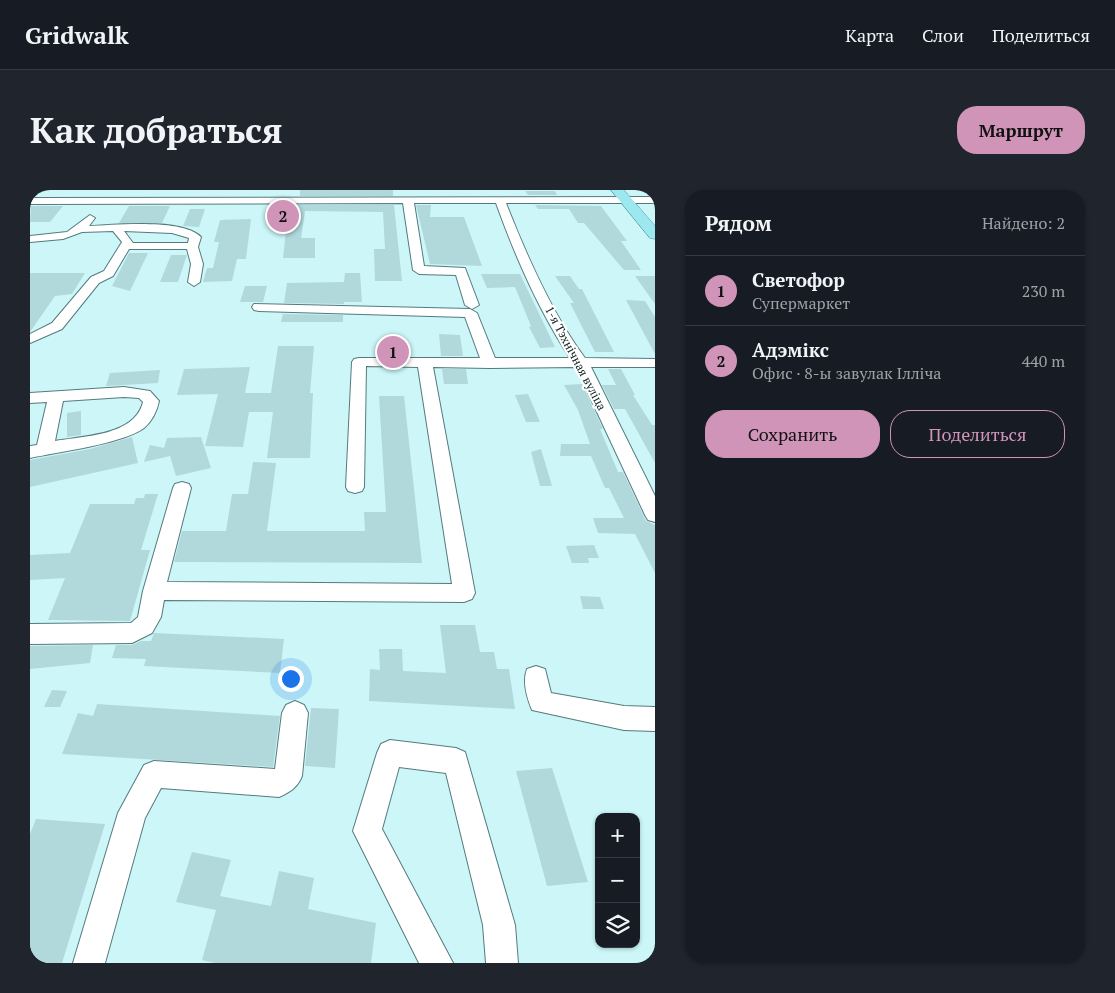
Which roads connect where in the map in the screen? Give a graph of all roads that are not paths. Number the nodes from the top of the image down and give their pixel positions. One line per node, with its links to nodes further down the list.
1 (617, 190): 8 (main road)
2 (644, 191): 5 (street)
3 (408, 200): 4 (street); 7 (street); 16 (street)
4 (500, 200): 8 (street); 22 (street, 1-я Тэхнічная вуліца)
5 (653, 200): 8 (street)
6 (30, 201): 7 (street)
7 (102, 201): 9 (street)
8 (626, 201): 11 (main road)
9 (83, 229): 10 (street); 12 (street)
10 (117, 229): 13 (street); 14 (street)
11 (655, 235)
12 (30, 239)
13 (125, 246): 14 (street); 18 (street)
14 (192, 246): 15 (street)
15 (194, 282)
16 (472, 305)
17 (259, 307): 21 (street)
18 (30, 339)
19 (655, 363): 22 (street)
20 (426, 364): 21 (street); 26 (street); 29 (street)
21 (486, 364): 22 (street)
22 (582, 364): 28 (street, 1-я Тэхнічная вуліца)
23 (56, 397): 24 (street); 25 (street); 25 (street)
24 (30, 398)
25 (38, 451)
26 (355, 487)
27 (182, 488): 29 (street)
28 (655, 515)
29 (154, 591): 30 (street)
30 (30, 634)
31 (536, 677): 33 (street)
32 (295, 713): 34 (street)
33 (655, 719)
34 (89, 963)
35 (437, 963): 36 (street)
36 (502, 963)

